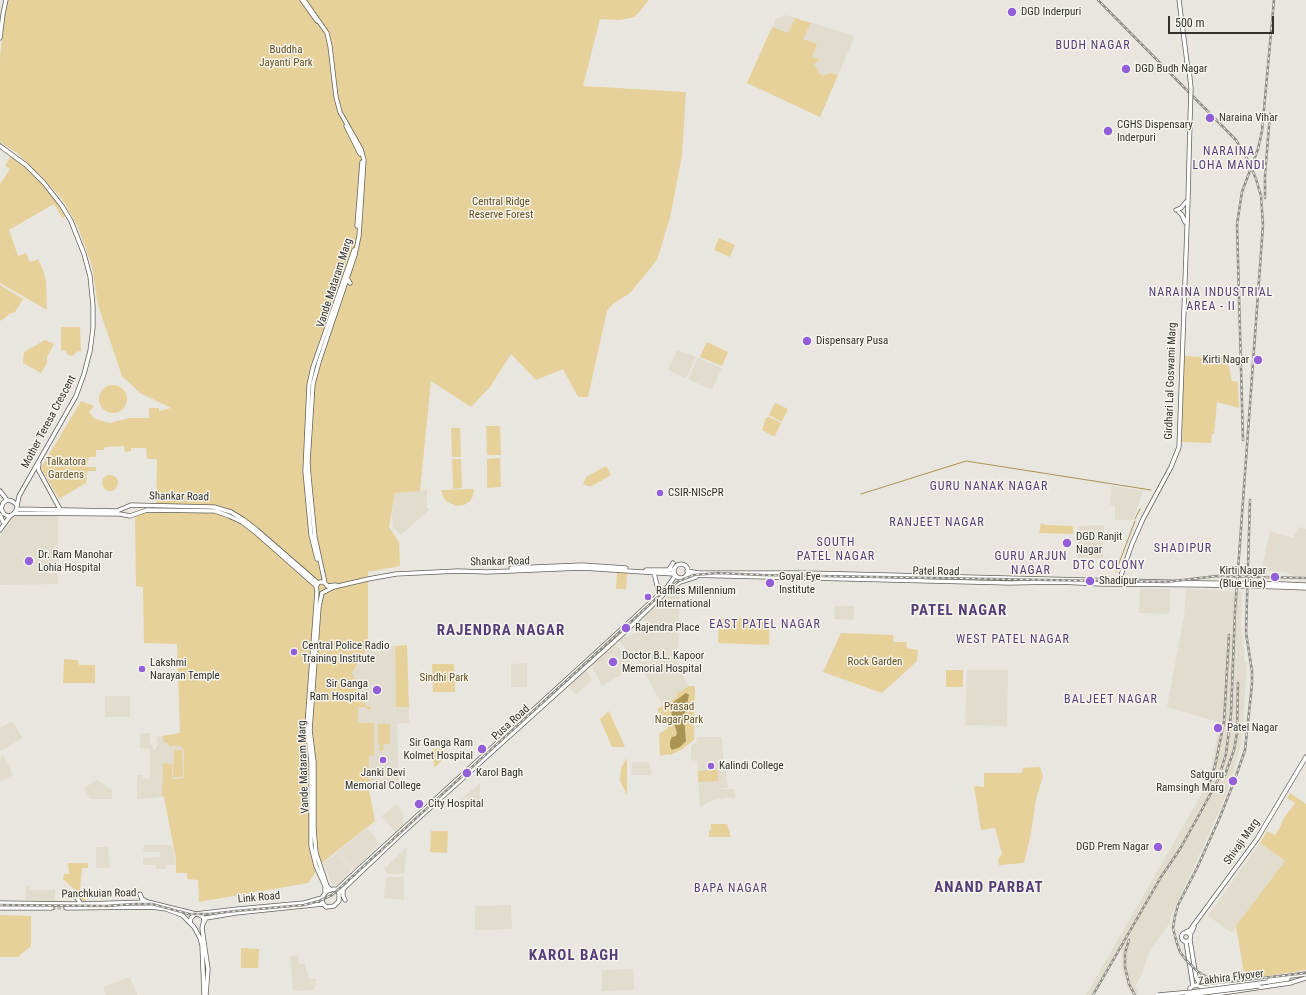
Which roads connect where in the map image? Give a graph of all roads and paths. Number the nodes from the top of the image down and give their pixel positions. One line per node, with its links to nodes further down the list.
1 (5, 0): 4 (main road); 5 (main road)
2 (303, 0): 11 (main road, Vande Mataram Marg); 41 (main road, Vande Mataram Marg)
3 (1180, 0): 7 (main road, bridge)
4 (0, 17)
5 (0, 38)
6 (0, 145): 13 (main road, Mother Teresa Crescent); 14 (main road, Mother Teresa Crescent)
7 (1187, 194): 8 (main road, Girdhari Lal Goswami Marg); 10 (main road, Girdhari Lal Goswami Marg)
8 (1186, 202): 9 (main road, Girdhari Lal Goswami Marg); 9 (main road)
9 (1185, 222): 10 (main road, Girdhari Lal Goswami Marg)
10 (1185, 246): 39 (main road, Girdhari Lal Goswami Marg)
11 (347, 278): 12 (main road); 41 (main road, Vande Mataram Marg)
12 (350, 283)
13 (33, 473): 14 (main road); 16 (main road, Mother Teresa Crescent)
14 (40, 474): 20 (main road)
15 (0, 492): 17 (main road); 19 (main road)
16 (19, 496): 18 (main road, Mother Teresa Crescent); 22 (main road, Mother Teresa Crescent)
17 (7, 500): 18 (main road); 19 (main road)
18 (12, 501): 22 (main road)
19 (3, 503): 27 (main road)
20 (58, 505): 24 (main road); 25 (main road)
21 (134, 506): 23 (main road); 26 (main road); 41 (main road, Shankar Road)
22 (17, 507): 24 (main road); 28 (main road)
23 (124, 509): 25 (main road); 29 (main road)
24 (55, 510): 25 (main road)
25 (61, 511)
26 (137, 513): 29 (main road); 41 (main road, Shankar Road)
27 (2, 514): 28 (main road); 30 (main road)
28 (12, 514): 29 (main road); 31 (main road)
29 (128, 515)
30 (0, 527)
31 (0, 530)
32 (673, 563): 34 (main road)
33 (643, 571): 34 (main road, Shankar Road); 35 (main road, Shankar Road); 41 (main road, Shankar Road)
34 (668, 571): 36 (main road, Shankar Road)
35 (654, 573): 36 (main road, Shankar Road); 43 (main road)
36 (675, 573): 37 (main road); 37 (main road); 44 (main road, Pusa Road)
37 (687, 573): 38 (main road, Patel Road); 39 (main road, Patel Road)
38 (701, 576): 39 (main road, Patel Road); 52 (main road, Pusa Road)
39 (1118, 582): 40 (main road, Patel Road); 40 (main road, Patel Road)
40 (1206, 584): 42 (main road, bridge)
41 (323, 585): 45 (main road); 46 (main road)
42 (1306, 587)
43 (658, 588): 44 (main road); 47 (main road)
44 (665, 588): 47 (main road, Pusa Road)
45 (318, 591): 46 (main road); 48 (main road, Vande Mataram Marg)
46 (322, 593): 48 (main road, Vande Mataram Marg)
47 (659, 593): 54 (main road, Pusa Road)
48 (309, 739): 51 (main road, Vande Mataram Marg)
49 (1306, 757): 71 (main road, Shivaji Marg)
50 (1306, 761): 71 (main road, Shivaji Marg)
51 (312, 762): 53 (main road, Vande Mataram Marg); 55 (main road, Vande Mataram Marg)
52 (343, 889): 56 (main road, Pusa Road); 60 (main road)
53 (331, 890): 54 (main road); 55 (main road)
54 (336, 890): 56 (main road)
55 (325, 892): 59 (main road)
56 (339, 893): 64 (main road)
57 (140, 894): 61 (main road)
58 (75, 896): 63 (main road)
59 (322, 898): 64 (main road); 68 (main road, Link Road)
60 (345, 900)
61 (148, 902): 63 (main road, Panchkuian Road); 68 (main road, Panchkuian Road)
62 (0, 903): 63 (main road, Panchkuian Road)
63 (80, 904)
64 (323, 904): 69 (main road, Link Road)
65 (0, 908): 66 (main road, Panchkuian Road)
66 (52, 908)
67 (66, 908): 70 (main road, Panchkuian Road)
68 (197, 914): 69 (main road); 70 (main road)
69 (203, 923): 70 (main road); 78 (main road)
70 (192, 926): 78 (main road)
71 (1188, 934): 72 (main road); 72 (main road)
72 (1188, 941): 76 (main road); 77 (main road)
73 (1306, 976): 74 (main road); 75 (main road, Zakhira Flyover); 77 (main road)
74 (1296, 981): 75 (main road, Zakhira Flyover); 82 (main road)
75 (1268, 983): 79 (main road, Zakhira Flyover, bridge); 80 (main road, Zakhira Flyover, bridge)
76 (1193, 986): 77 (main road); 80 (main road)
77 (1201, 987): 81 (main road)
78 (205, 995)
79 (1158, 995)
80 (1189, 995)
81 (1202, 995)
82 (1211, 995)

